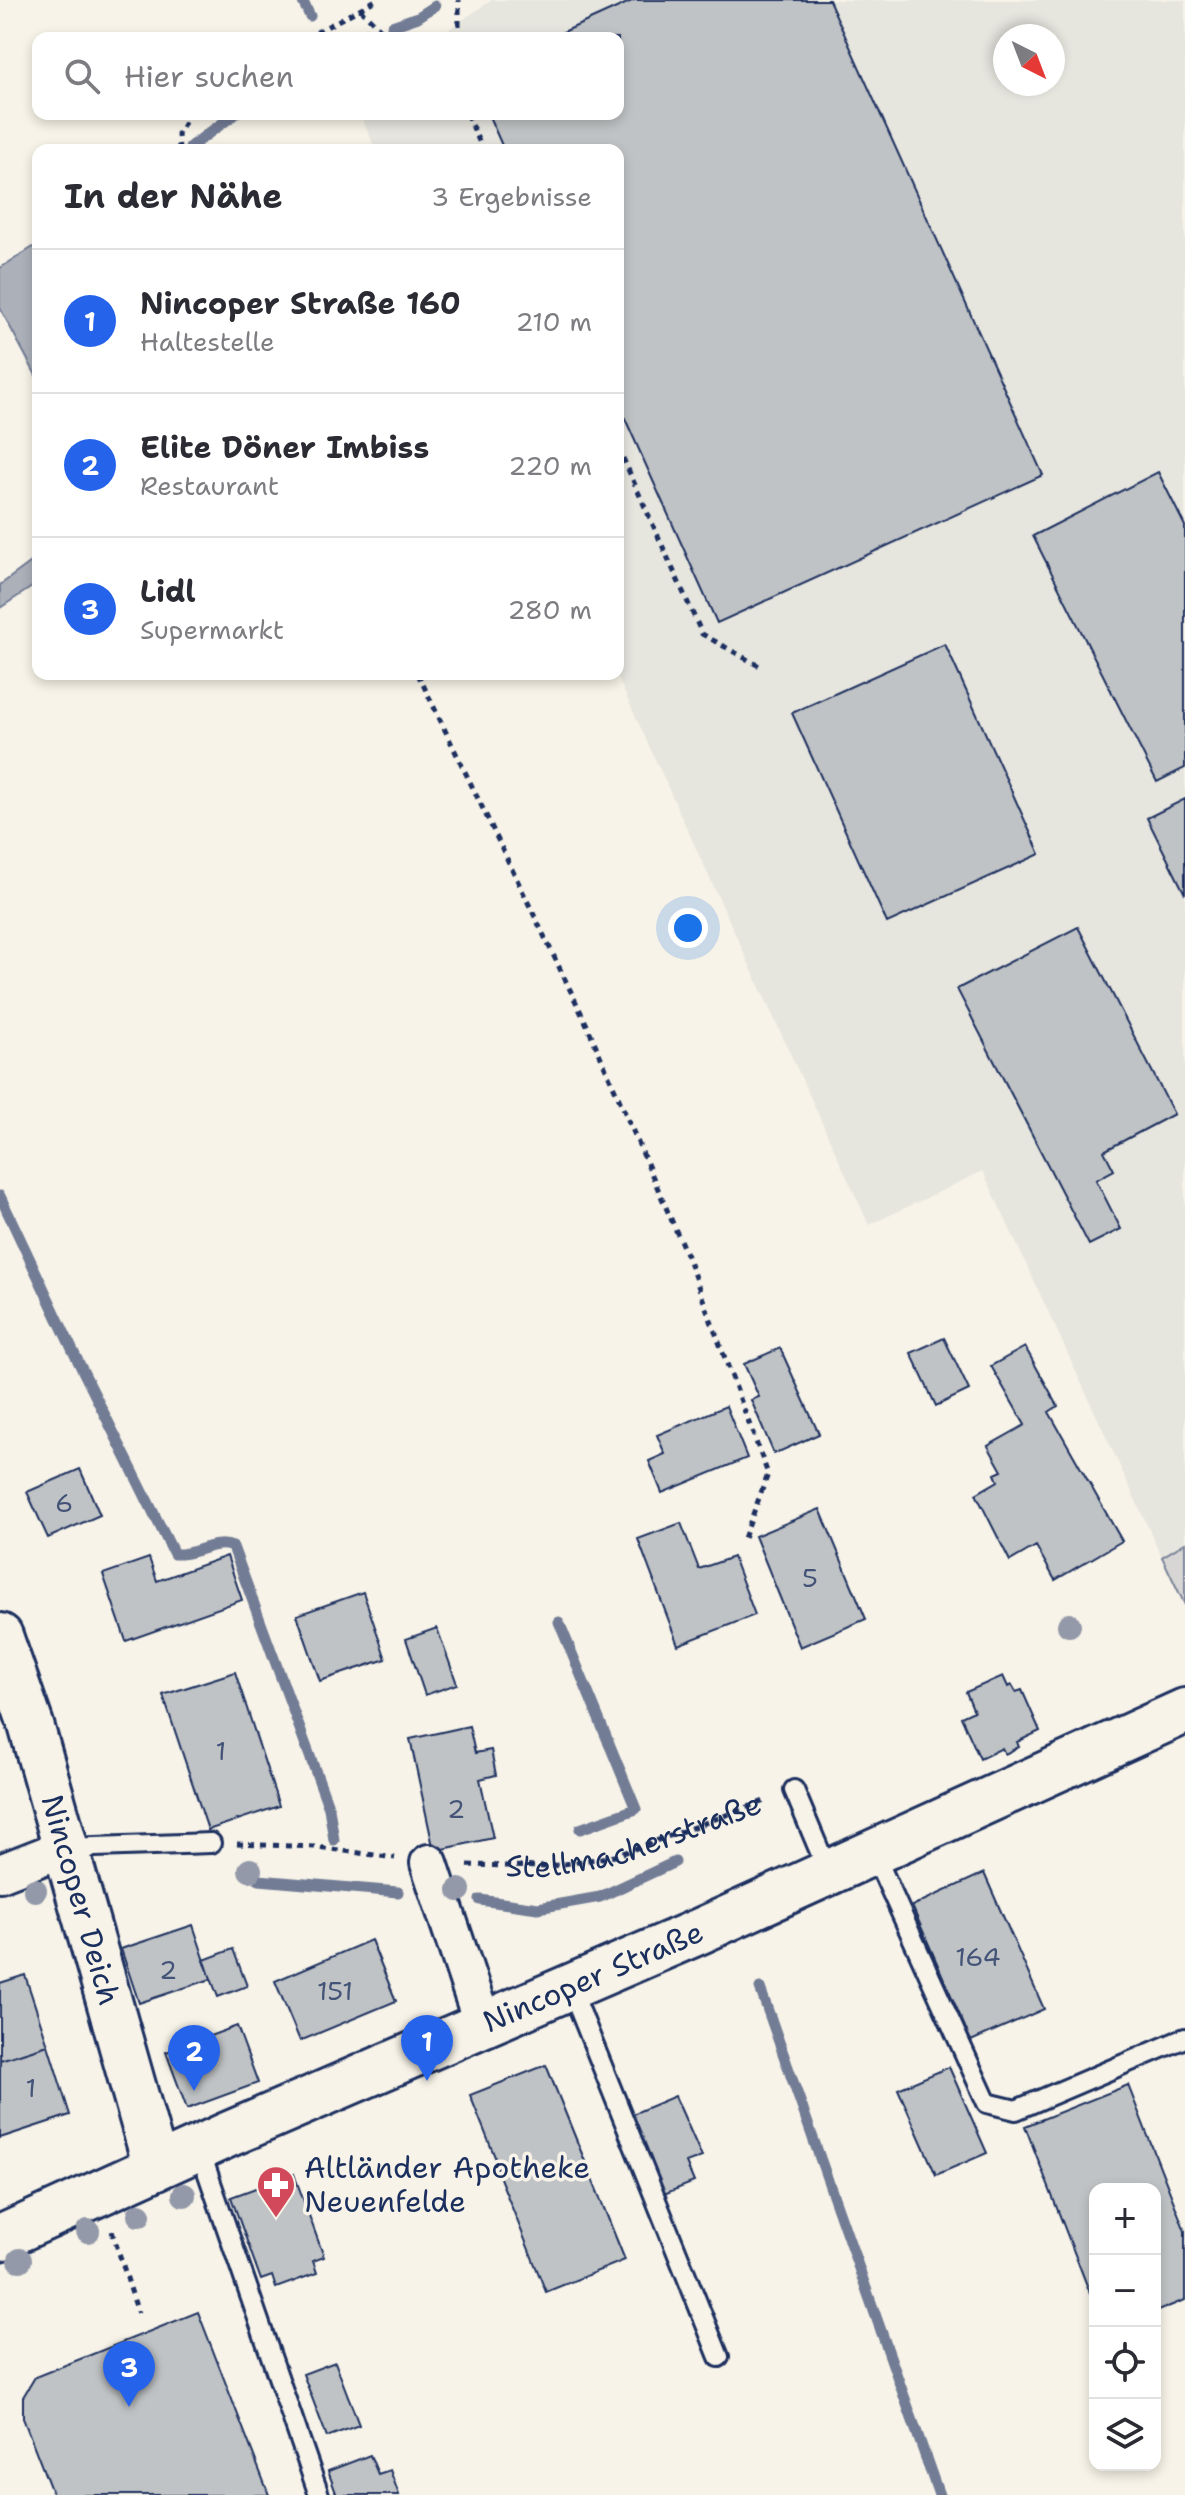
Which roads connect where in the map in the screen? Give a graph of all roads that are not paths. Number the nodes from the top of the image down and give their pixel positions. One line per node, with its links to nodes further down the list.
1 (0, 1636): 5 (main road, Nincoper Deich)
2 (1185, 1711): 6 (main road, Nincoper Straße)
3 (794, 1790): 8 (lane, Stellmacherstraße)
4 (211, 1843): 5 (lane)
5 (64, 1848): 9 (street); 14 (main road, Nincoper Deich)
6 (873, 1851): 8 (main road, Nincoper Straße); 12 (lane)
7 (429, 1863): 11 (street)
8 (828, 1871): 10 (main road, Nincoper Straße)
9 (0, 1873)
10 (570, 1986): 11 (main road, Nincoper Straße); 16 (lane)
11 (483, 2025): 13 (main road, Nincoper Straße)
12 (1185, 2038)
13 (199, 2148): 14 (main road, Nincoper Straße); 17 (lane)
14 (156, 2167): 15 (main road, Nincoper Straße)
15 (0, 2238)
16 (719, 2357)
17 (319, 2495)

